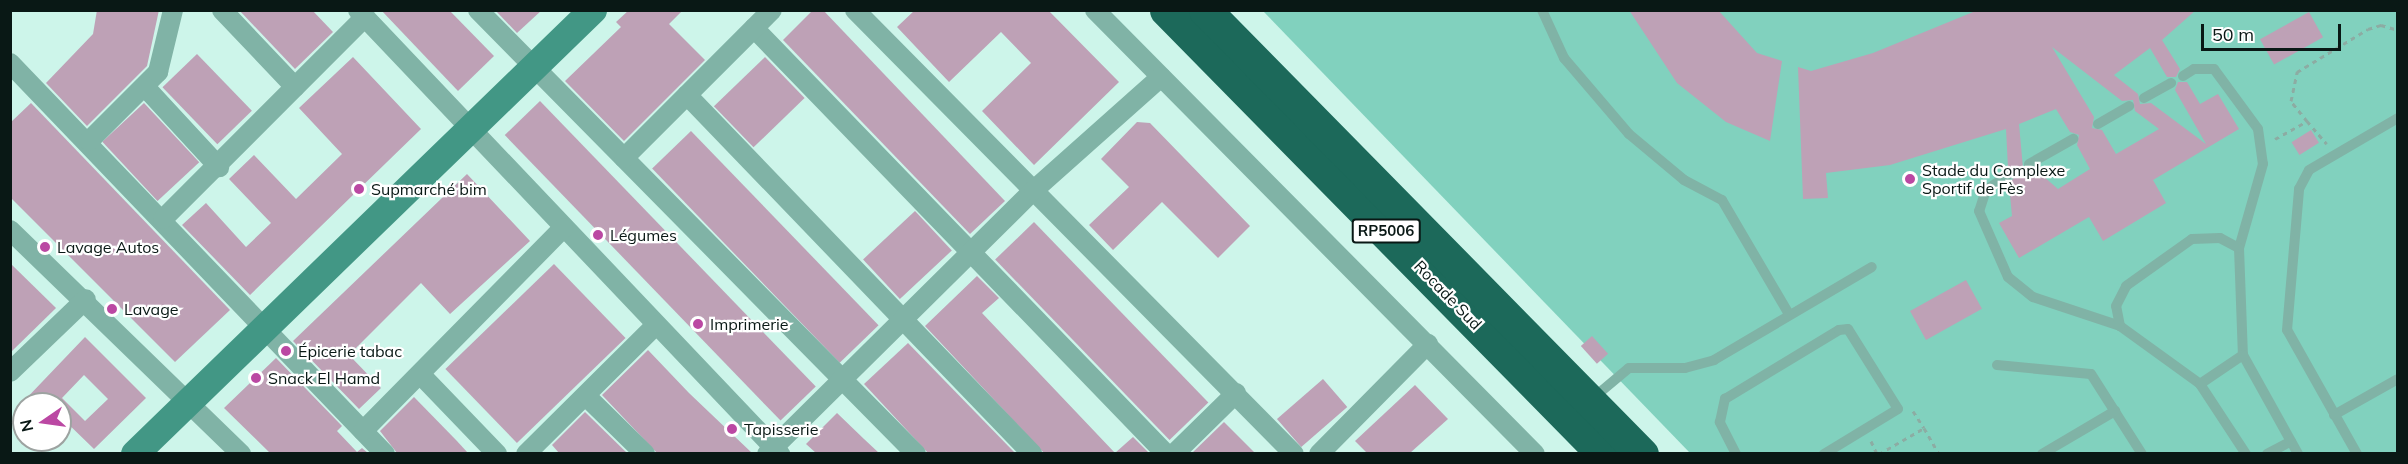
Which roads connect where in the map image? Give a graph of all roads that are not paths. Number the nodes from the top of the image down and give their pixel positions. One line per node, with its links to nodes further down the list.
1 (173, 10): 19 (street)
2 (222, 10): 18 (street)
3 (478, 10): 14 (street)
4 (593, 10): 14 (street)
5 (772, 10): 12 (street)
6 (855, 10): 32 (street)
7 (1095, 10): 16 (street)
8 (1166, 10): 75 (highway, Rocade Sud / RP5006)
9 (1205, 10): 56 (highway, Rocade Sud / RP5006)
10 (1542, 10): 40 (lane)
11 (361, 14): 18 (street); 25 (street)
12 (754, 28): 20 (street); 37 (street)
13 (10, 63): 27 (street)
14 (534, 67): 25 (street); 28 (street)
15 (2183, 76): 36 (lane)
16 (1161, 77): 32 (street); 45 (street)
17 (2171, 83): 21 (lane)
18 (295, 87): 30 (street)
19 (146, 88): 27 (street); 30 (street)
20 (687, 95): 28 (street); 41 (street)
21 (2144, 98)
22 (2129, 106): 24 (lane)
23 (2397, 118): 58 (lane)
24 (2098, 124)
25 (469, 130): 34 (street); 44 (street)
26 (2073, 138): 29 (lane)
27 (89, 141): 33 (street)
28 (624, 158): 50 (street)
29 (2029, 164)
30 (219, 167): 33 (street)
31 (2009, 175): 43 (lane)
32 (1034, 190): 37 (street); 53 (street)
33 (163, 219): 44 (street)
34 (563, 228): 42 (street); 49 (street)
35 (10, 230): 39 (street)
36 (2240, 248): 43 (lane); 46 (lane)
37 (970, 251): 41 (street); 71 (street)
38 (1872, 267): 40 (lane)
39 (86, 299): 48 (street); 55 (street)
40 (1789, 314): 56 (lane)
41 (903, 319): 50 (street); 70 (street)
42 (655, 326): 54 (street); 61 (street)
43 (2120, 326): 52 (lane)
44 (266, 327): 55 (street); 59 (street)
45 (1428, 344): 62 (street); 74 (street)
46 (2243, 355): 52 (lane); 60 (lane)
47 (1997, 365): 57 (lane)
48 (10, 372)
49 (420, 375): 59 (street); 66 (street)
50 (843, 377): 61 (street); 69 (street)
51 (2397, 379): 58 (lane)
52 (2200, 384): 81 (lane)
53 (1236, 393): 72 (street); 73 (street)
54 (585, 396): 67 (street); 68 (street)
55 (188, 401): 63 (street); 64 (street)
56 (1590, 401): 76 (highway, RP5006)
57 (2115, 411): 79 (lane); 80 (lane)
58 (2334, 415): 84 (lane)
59 (363, 431): 65 (street)
60 (2291, 441): 82 (lane); 83 (lane)
61 (774, 451)
62 (1527, 451)
63 (135, 453)
64 (242, 453)
65 (385, 453)
66 (497, 453)
67 (526, 453)
68 (645, 453)
69 (916, 453)
70 (1032, 453)
71 (1166, 453)
72 (1174, 453)
73 (1294, 453)
74 (1319, 453)
75 (1603, 453)
76 (1642, 453)
77 (1736, 453): 78 (lane)
78 (1824, 453)
79 (2042, 453)
80 (2142, 453)
81 (2246, 453)
82 (2267, 453)
83 (2298, 453)
84 (2357, 453)

